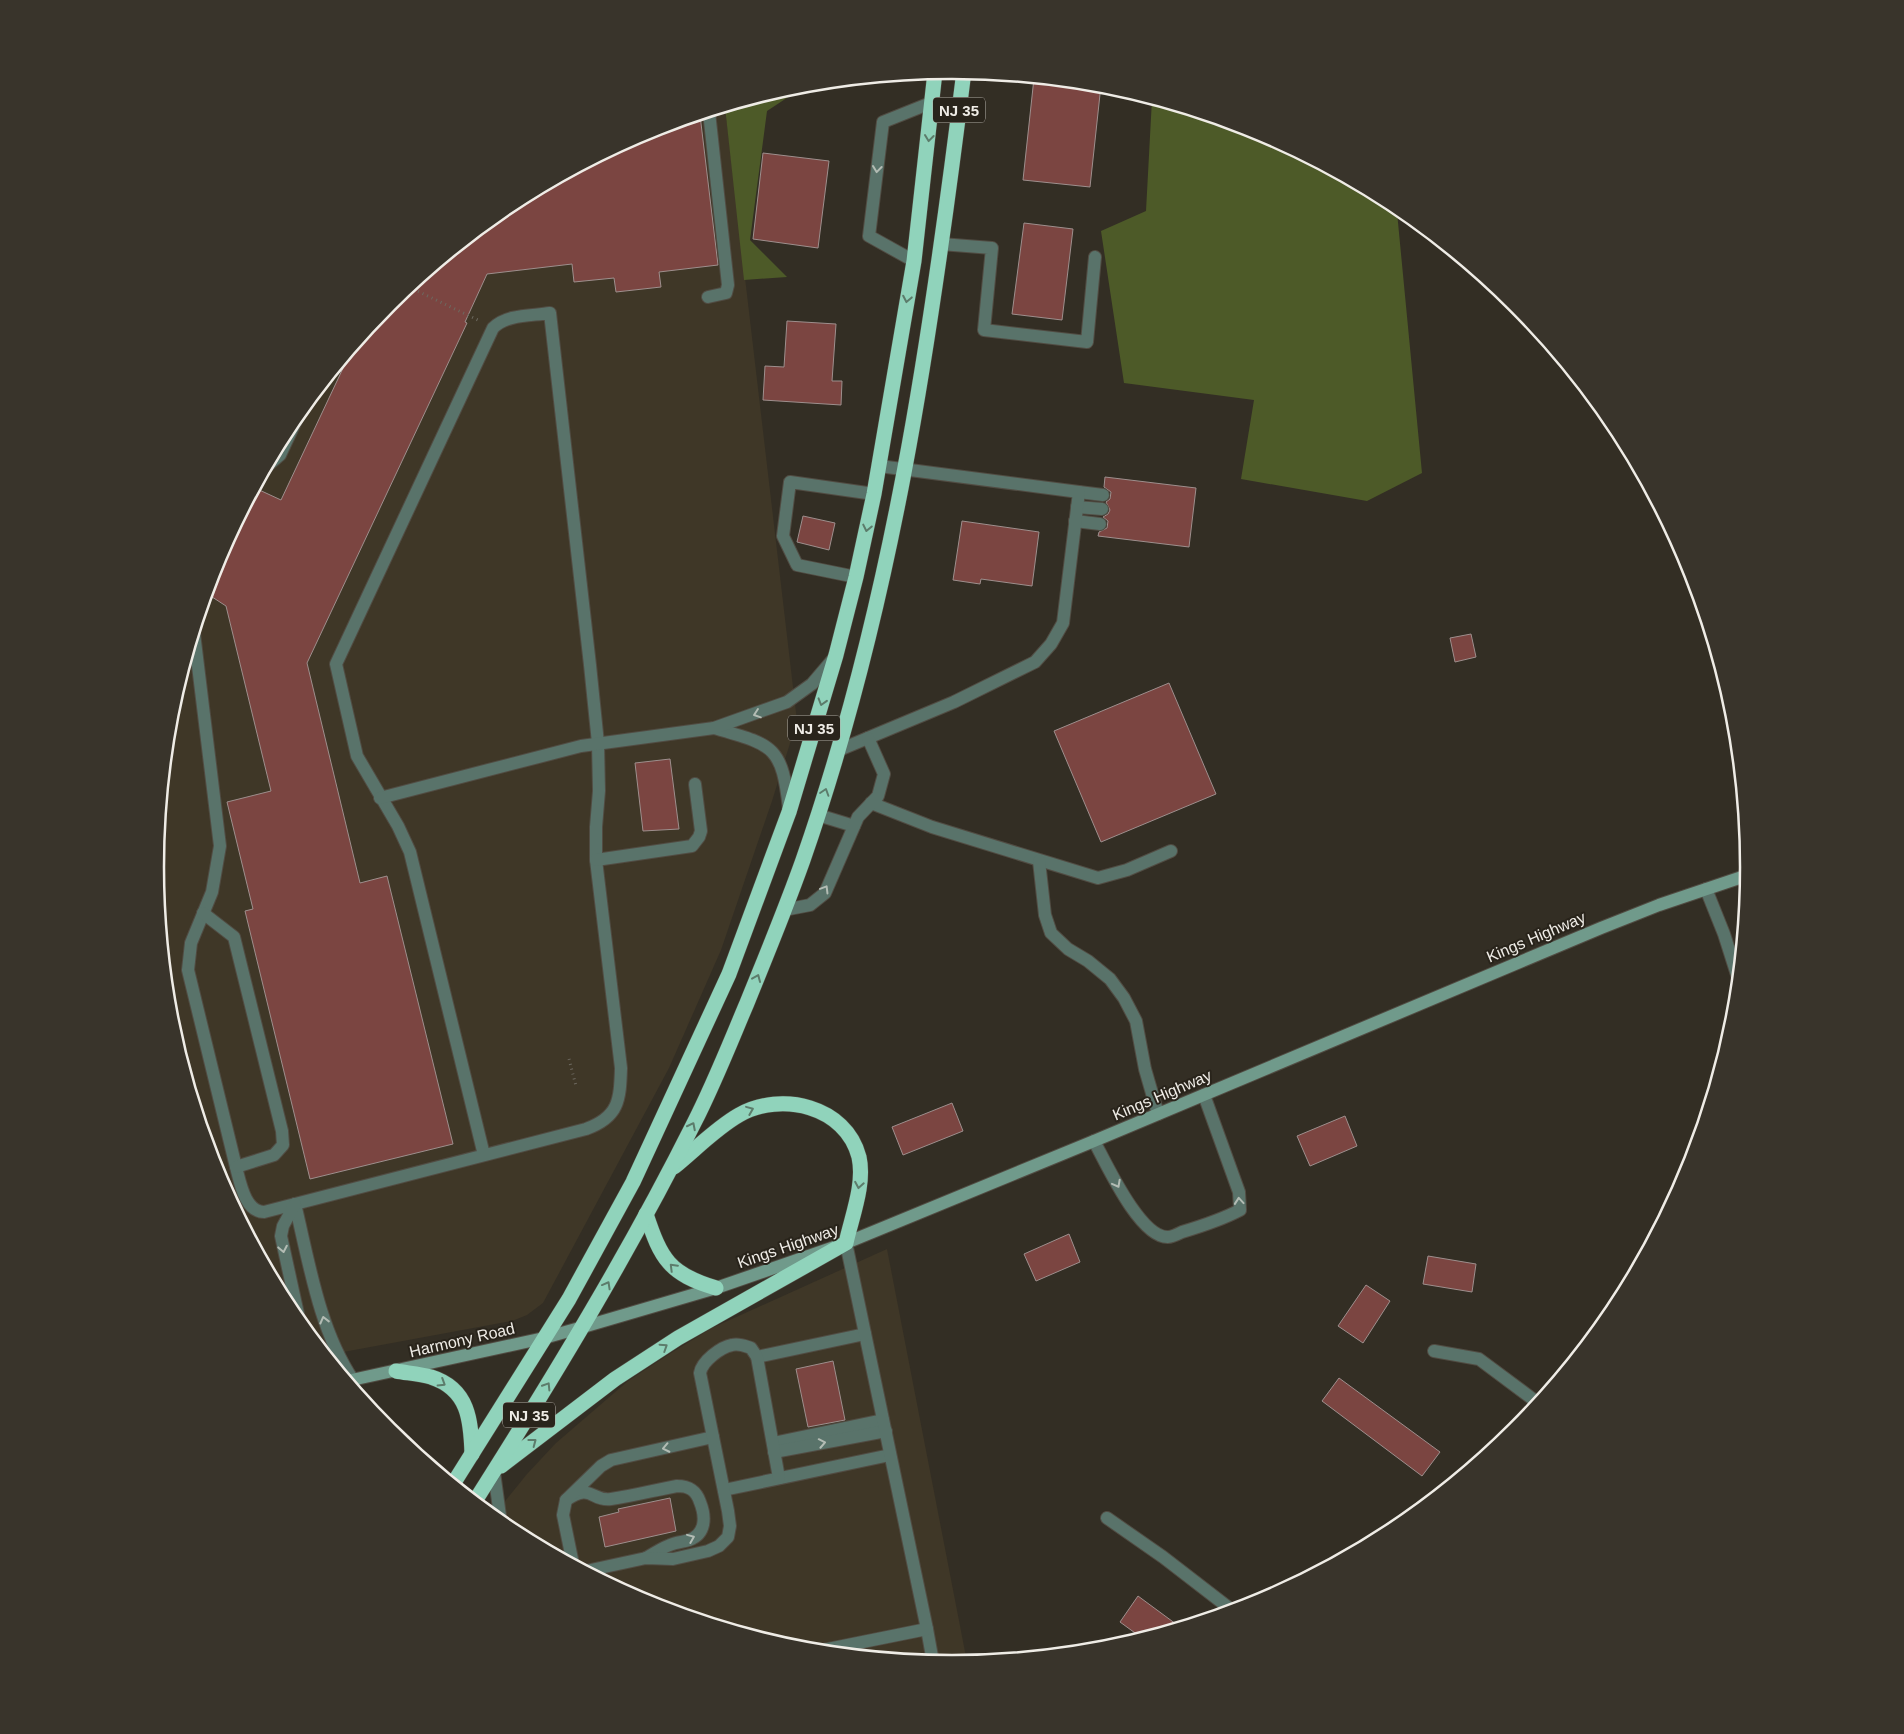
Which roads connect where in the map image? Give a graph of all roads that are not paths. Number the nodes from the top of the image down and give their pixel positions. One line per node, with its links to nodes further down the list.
1 (935, 79): 3 (highway, NJ 35)
2 (963, 79): 5 (highway, NJ 35)
3 (933, 102): 7 (highway, NJ 35, one-way to 7); 7 (street, one-way to 7)
4 (710, 118): 8 (street)
5 (941, 244): 6 (street); 10 (highway, NJ 35)
6 (1095, 257)
7 (914, 261): 9 (highway, NJ 35, one-way to 9)
8 (708, 297)
9 (879, 466): 10 (street); 12 (highway, NJ 35)
10 (906, 470): 11 (street); 24 (highway, NJ 35)
11 (1079, 492): 13 (street); 14 (street)
12 (874, 494): 18 (highway, NJ 35, one-way to 18); 18 (street)
13 (1103, 495)
14 (1077, 507): 15 (street); 16 (street)
15 (1102, 510)
16 (1075, 521): 17 (street); 22 (street)
17 (1100, 524)
18 (856, 577): 20 (highway, NJ 35)
19 (196, 647): 37 (street)
20 (836, 655): 21 (street, one-way to 21); 28 (highway, NJ 35, one-way to 28)
21 (714, 728): 23 (street); 28 (street)
22 (868, 738): 24 (street); 27 (street)
23 (598, 743): 26 (street); 26 (street); 32 (street)
24 (839, 750): 29 (highway, NJ 35, one-way to 24)
25 (695, 784): 32 (street)
26 (380, 798): 42 (street)
27 (871, 803): 30 (street); 33 (street)
28 (789, 812): 52 (highway, NJ 35)
29 (818, 815): 30 (street); 36 (highway, NJ 35)
30 (854, 826): 36 (street, one-way to 30)
31 (1171, 850): 33 (street)
32 (596, 860): 42 (street)
33 (1039, 861): 40 (street)
34 (1740, 878): 35 (street, Kings Highway)
35 (1706, 889): 38 (street); 39 (street, Kings Highway)
36 (784, 910): 44 (highway, NJ 35, one-way to 36)
37 (204, 912): 43 (street); 43 (street)
38 (1734, 967)
39 (1204, 1095): 40 (street, Kings Highway); 41 (street, one-way to 39)
40 (1158, 1114): 41 (street, Kings Highway)
41 (1094, 1141): 47 (street, Kings Highway)
42 (484, 1155): 45 (street)
43 (236, 1167): 45 (street)
44 (669, 1171): 46 (highway, NJ 35); 47 (highway, one-way to 47)
45 (295, 1204): 49 (street, one-way to 49); 55 (street, one-way to 45)
46 (646, 1214): 48 (highway, one-way to 46); 50 (highway, NJ 35, one-way to 46)
47 (846, 1243): 48 (street, Kings Highway); 51 (street); 64 (highway, one-way to 47)
48 (716, 1288): 50 (street, Kings Highway)
49 (296, 1303)
50 (583, 1328): 52 (street, Harmony Road); 64 (highway, NJ 35, one-way to 50)
51 (865, 1334): 54 (street); 59 (street)
52 (544, 1338): 56 (street, Harmony Road); 62 (highway, NJ 35)
53 (1434, 1351): 58 (street)
54 (757, 1358): 60 (street); 61 (street)
55 (344, 1369)
56 (396, 1371): 57 (street, Harmony Road); 62 (highway, one-way to 62)
57 (353, 1379)
58 (1533, 1399)
59 (884, 1426): 61 (street, one-way to 59); 63 (street)
60 (713, 1438): 67 (street); 69 (street, one-way to 69)
61 (774, 1448): 65 (street)
62 (472, 1454): 66 (highway, NJ 35)
63 (890, 1455): 65 (street); 76 (street)
64 (494, 1472): 68 (highway, NJ 35); 70 (street)
65 (779, 1478): 67 (street)
66 (456, 1479)
67 (724, 1490): 73 (street)
68 (478, 1497)
69 (566, 1500): 72 (street); 73 (street, one-way to 69)
70 (499, 1511)
71 (1107, 1518): 75 (street)
72 (572, 1557)
73 (646, 1558): 74 (street)
74 (594, 1569)
75 (1226, 1605)
76 (927, 1629): 77 (street); 78 (street)
77 (838, 1647)
78 (932, 1655)

